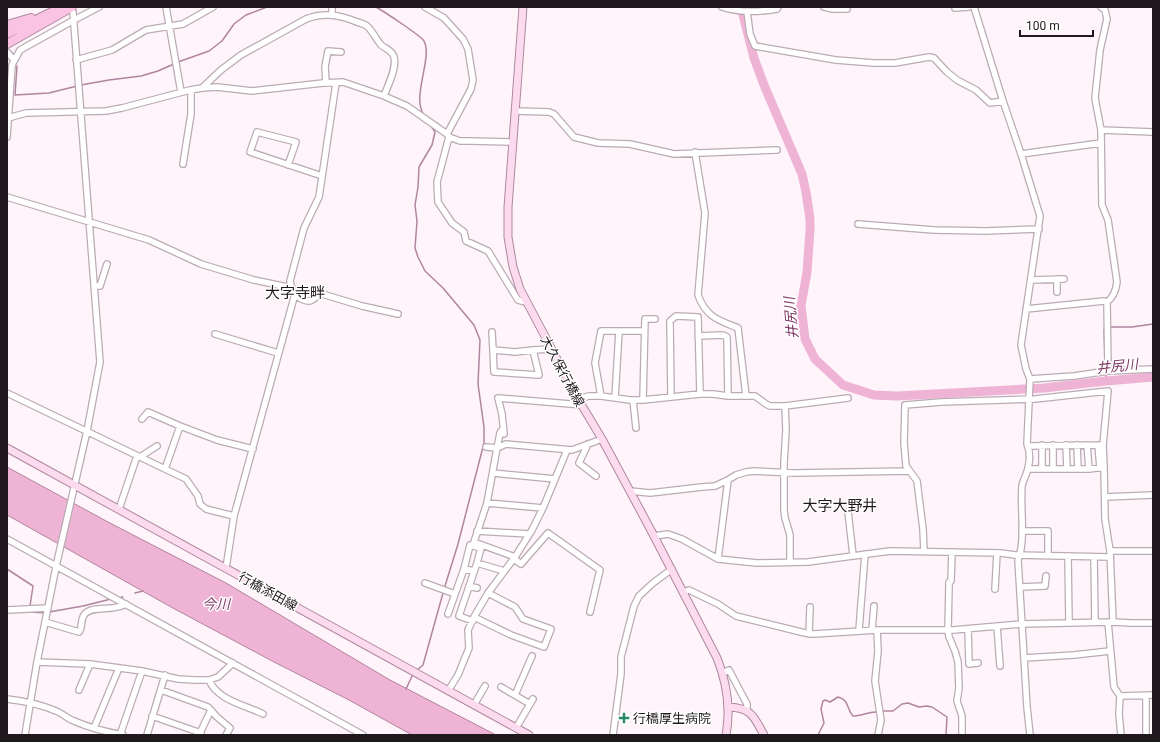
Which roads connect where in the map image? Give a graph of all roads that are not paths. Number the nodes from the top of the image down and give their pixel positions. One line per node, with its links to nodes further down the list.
1 (57, 7): 21 (highway)
2 (63, 7): 23 (highway)
3 (99, 7): 20 (street)
4 (166, 7): 22 (street)
5 (213, 7): 22 (street)
6 (332, 7): 19 (street)
7 (425, 7): 41 (street)
8 (523, 7): 36 (main road, 大久保行橋線)
9 (778, 7): 18 (street)
10 (824, 7): 15 (street)
11 (969, 7): 16 (street)
12 (974, 7): 35 (street)
13 (1101, 7): 39 (street)
14 (724, 8): 18 (street)
15 (847, 8)
16 (955, 8)
17 (73, 10): 20 (street); 24 (highway)
18 (746, 11): 35 (street)
19 (332, 15): 31 (street); 34 (street)
20 (74, 20): 27 (street); 28 (street)
21 (7, 25)
22 (170, 27): 28 (street); 33 (street)
23 (7, 34)
24 (7, 44)
25 (7, 52): 27 (street)
26 (340, 52): 29 (street)
27 (14, 60): 38 (street)
28 (76, 60): 37 (street)
29 (326, 83): 30 (street); 31 (street)
30 (336, 83): 34 (street); 50 (street)
31 (202, 88): 32 (street)
32 (191, 90): 33 (street); 48 (street)
33 (181, 92): 37 (street)
34 (384, 96): 41 (street)
35 (1003, 101): 47 (street)
36 (515, 111): 43 (main road, 大久保行橋線); 46 (street)
37 (81, 112): 38 (street); 52 (street)
38 (8, 118): 42 (street)
39 (1101, 130): 40 (street); 44 (street)
40 (1153, 132)
41 (448, 136): 43 (street); 63 (street)
42 (7, 137)
43 (512, 142): 63 (main road, 大久保行橋線)
44 (1101, 143): 47 (street); 64 (street)
45 (777, 150): 46 (street)
46 (695, 152): 84 (street)
47 (1022, 154): 54 (street)
48 (183, 164)
49 (288, 164): 49 (street); 50 (street)
50 (322, 176): 60 (street)
51 (7, 196): 52 (street)
52 (89, 221): 59 (street); 60 (street)
53 (858, 224): 54 (street)
54 (1038, 229): 58 (street)
55 (107, 264): 59 (street)
56 (1057, 279): 57 (street); 58 (street); 61 (street)
57 (1064, 279)
58 (1031, 280): 65 (street)
59 (94, 286): 96 (street)
60 (292, 288): 62 (street)
61 (1057, 292)
62 (295, 294): 66 (street); 76 (street)
63 (526, 302): 73 (main road, 大久保行橋線)
64 (1108, 302): 65 (street); 78 (street)
65 (1026, 309): 79 (street)
66 (398, 314)
67 (655, 319): 69 (street)
68 (619, 331): 69 (street); 82 (street); 86 (street)
69 (644, 331): 90 (street)
70 (492, 332): 74 (street)
71 (215, 334): 76 (street)
72 (698, 336): 81 (street); 83 (street); 85 (street)
73 (551, 349): 75 (street); 91 (main road, 大久保行橋線)
74 (493, 350): 75 (street); 75 (street)
75 (532, 350)
76 (278, 354): 110 (street)
77 (1153, 369): 78 (street)
78 (1108, 371): 79 (street)
79 (1030, 380): 88 (street)
80 (7, 393): 96 (street)
81 (700, 394): 83 (street); 85 (street)
82 (601, 396): 86 (street); 91 (street)
83 (728, 396): 84 (street)
84 (746, 396): 92 (street)
85 (671, 397): 90 (street)
86 (615, 398): 89 (street)
87 (848, 398): 92 (street)
88 (1029, 398): 103 (street); 105 (street); 121 (street)
89 (632, 400): 90 (street); 95 (street)
90 (644, 400)
91 (580, 402): 97 (main road, 大久保行橋線); 109 (street)
92 (785, 406): 123 (street)
93 (142, 419): 94 (street)
94 (180, 426): 110 (street); 114 (street)
95 (636, 428)
96 (87, 431): 112 (street); 127 (street)
97 (602, 439): 98 (street); 128 (main road, 大久保行橋線)
98 (588, 444): 111 (street); 124 (street)
99 (1053, 445): 100 (street); 106 (street); 117 (street)
100 (1066, 445): 101 (street); 118 (street)
101 (1076, 445): 102 (street); 119 (street)
102 (1087, 445): 103 (street); 120 (street)
103 (1101, 445): 113 (street)
104 (157, 446): 112 (street)
105 (1028, 446): 106 (street); 115 (street)
106 (1042, 446): 116 (street)
107 (486, 447): 109 (street)
108 (7, 448): 127 (main road, 行橋添田線)
109 (497, 448): 111 (street); 122 (street)
110 (252, 449): 135 (street)
111 (567, 450): 125 (street)
112 (139, 457): 114 (street); 133 (street)
113 (1102, 467): 120 (street); 130 (street)
114 (165, 469): 135 (street)
115 (1028, 469): 116 (street); 137 (street)
116 (1042, 469): 117 (street)
117 (1053, 469): 118 (street)
118 (1067, 469): 119 (street)
119 (1078, 469): 120 (street)
120 (1089, 469)
121 (909, 471): 123 (street); 141 (street)
122 (493, 473): 125 (street); 131 (street)
123 (784, 473): 126 (street); 155 (street)
124 (596, 476)
125 (555, 479): 132 (street)
126 (728, 480): 128 (street); 153 (street)
127 (74, 487): 133 (main road, 行橋添田線); 156 (street)
128 (630, 491): 139 (main road, 大久保行橋線)
129 (1153, 495): 130 (street)
130 (1104, 497): 146 (street)
131 (487, 503): 132 (street); 136 (street)
132 (543, 508): 138 (street)
133 (118, 509): 157 (main road, 行橋添田線)
134 (848, 512): 147 (street)
135 (234, 516): 157 (street)
136 (478, 531): 138 (street); 152 (street)
137 (1022, 531): 148 (street); 149 (street)
138 (529, 534): 152 (street)
139 (654, 536): 153 (street); 159 (main road, 大久保行橋線)
140 (7, 539): 156 (street)
141 (924, 551): 143 (street); 145 (street)
142 (1153, 551): 146 (street)
143 (952, 552): 144 (street); 190 (street)
144 (997, 553): 148 (street); 167 (street)
145 (865, 554): 147 (street); 188 (street)
146 (1110, 554): 151 (street); 182 (street)
147 (853, 555): 155 (street)
148 (1020, 555): 149 (street); 165 (street)
149 (1048, 555): 150 (street)
150 (1068, 556): 151 (street); 183 (street)
151 (1094, 557): 181 (street)
152 (514, 558): 161 (street); 177 (street)
153 (718, 559): 155 (street)
154 (477, 563): 158 (street); 160 (street); 161 (street)
155 (790, 563)
156 (57, 564): 172 (street); 175 (street)
157 (226, 568): 209 (main road, 行橋添田線)
158 (464, 569): 160 (street); 169 (street)
159 (672, 569): 168 (main road, 大久保行橋線); 231 (street)
160 (474, 571): 164 (street)
161 (504, 571): 170 (street)
162 (1046, 576): 165 (street)
163 (425, 583): 169 (street)
164 (469, 586): 166 (street); 171 (street)
165 (1020, 587): 185 (street)
166 (477, 588)
167 (995, 589)
168 (683, 592): 191 (street); 202 (main road, 大久保行橋線)
169 (456, 593): 171 (street); 178 (street)
170 (488, 593): 179 (street); 179 (street)
171 (466, 596): 179 (street)
172 (125, 604): 180 (street); 198 (street)
173 (874, 606): 189 (street)
174 (810, 607): 191 (street)
175 (48, 609): 176 (street); 180 (street)
176 (7, 610)
177 (590, 612)
178 (448, 614)
179 (474, 619): 209 (street)
180 (45, 622): 195 (street)
181 (1095, 622): 182 (street); 183 (street)
182 (1110, 622): 184 (street); 192 (street)
183 (1069, 623): 185 (street)
184 (1153, 623)
185 (1022, 624): 186 (street); 194 (street)
186 (997, 626): 187 (street); 199 (street)
187 (968, 629): 190 (street); 196 (street)
188 (859, 630): 189 (street); 191 (street)
189 (874, 630): 190 (street); 234 (street)
190 (948, 630): 235 (street)
191 (809, 634)
192 (1110, 651): 194 (street); 212 (street)
193 (532, 656): 210 (street)
194 (1024, 658): 236 (street)
195 (37, 662): 197 (street); 215 (street)
196 (978, 663)
197 (90, 664): 200 (street); 207 (street)
198 (233, 664): 204 (street); 229 (street)
199 (1000, 666)
200 (118, 668): 201 (street); 222 (street)
201 (142, 671): 203 (street); 226 (street)
202 (723, 674): 217 (main road, 大久保行橋線); 219 (street)
203 (165, 675): 204 (street); 208 (street)
204 (209, 680): 220 (street)
205 (485, 686): 216 (street)
206 (500, 687): 210 (street)
207 (79, 690)
208 (161, 690): 218 (street); 221 (street)
209 (448, 691): 216 (main road, 行橋添田線)
210 (515, 695): 223 (street)
211 (1153, 695): 213 (street)
212 (1120, 696): 213 (street); 237 (street)
213 (1146, 696): 238 (street)
214 (7, 699): 215 (street)
215 (31, 703): 222 (street); 225 (street)
216 (474, 705): 223 (main road, 行橋添田線)
217 (729, 707): 219 (main road); 232 (main road, 大久保行橋線)
218 (211, 710): 224 (street); 228 (street)
219 (747, 710): 233 (main road)
220 (262, 714)
221 (152, 716): 224 (street); 227 (street)
222 (94, 728): 226 (street)
223 (516, 728): 230 (main road, 行橋添田線)
224 (200, 734)
225 (24, 735)
226 (122, 735)
227 (147, 735)
228 (226, 735)
229 (363, 735)
230 (529, 735)
231 (613, 735)
232 (726, 735)
233 (764, 735)
234 (878, 735)
235 (962, 735)
236 (1030, 735)
237 (1121, 735)
238 (1146, 735)

